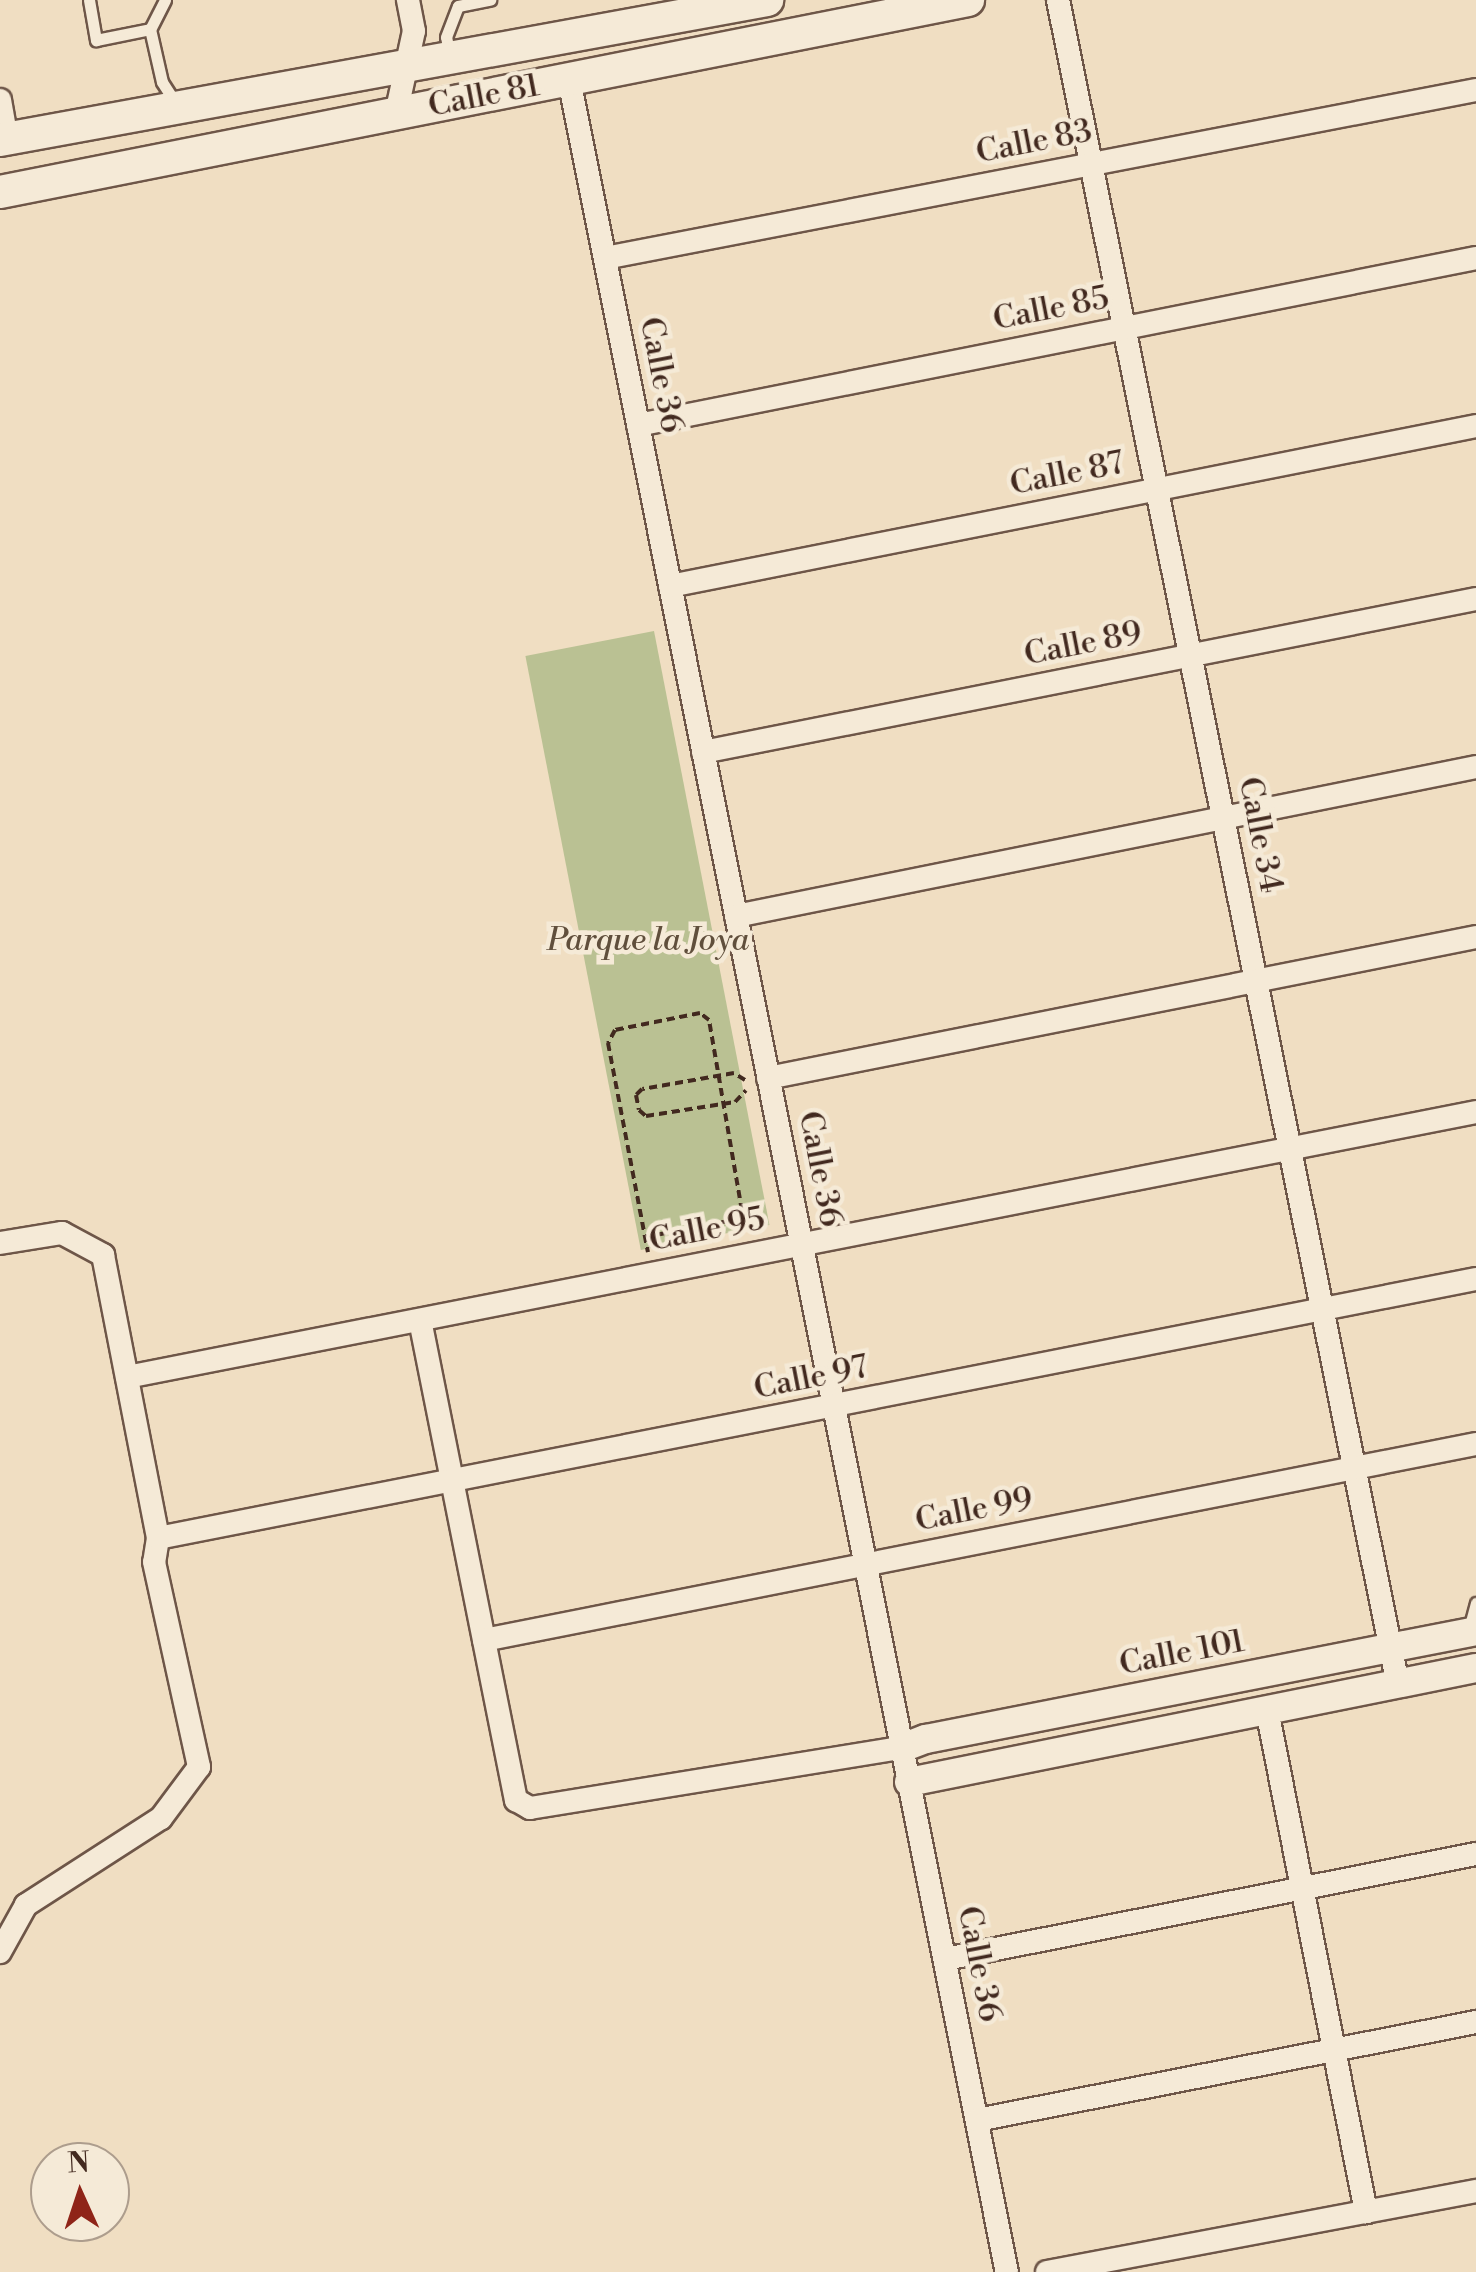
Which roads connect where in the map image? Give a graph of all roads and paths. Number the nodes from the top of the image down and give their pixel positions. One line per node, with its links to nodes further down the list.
1 (88, 0): 9 (lane)
2 (165, 0): 9 (lane)
3 (408, 0): 11 (street)
4 (490, 0): 10 (lane)
5 (767, 0): 8 (main road, Calle 81)
6 (968, 0): 12 (main road, Calle 81)
7 (1058, 0): 19 (street, Calle 34)
8 (678, 8): 10 (main road, Calle 81)
9 (150, 30): 15 (lane)
10 (450, 58): 11 (main road, Calle 81)
11 (407, 66): 15 (main road, Calle 81); 16 (street)
12 (569, 79): 16 (main road, Calle 81); 21 (street, Calle 36)
13 (1476, 90): 19 (street, Calle 83)
14 (0, 100): 17 (street)
15 (179, 108): 17 (main road, Calle 81); 18 (main road)
16 (396, 114): 18 (main road, Calle 81)
17 (4, 139)
18 (187, 155): 20 (main road, Calle 81)
19 (1091, 164): 21 (street, Calle 83); 23 (street, Calle 34)
20 (0, 192)
21 (605, 258): 24 (street, Calle 36)
22 (1476, 258): 23 (street, Calle 85)
23 (1124, 328): 24 (street, Calle 85); 26 (street, Calle 34)
24 (638, 424): 27 (street, Calle 36)
25 (1476, 426): 26 (street, Calle 87)
26 (1156, 489): 27 (street, Calle 87); 29 (street, Calle 34)
27 (670, 586): 30 (street, Calle 36)
28 (1476, 599): 29 (street, Calle 89)
29 (1190, 656): 30 (street, Calle 89); 32 (street, Calle 34)
30 (704, 752): 33 (street, Calle 36)
31 (1476, 767): 32 (street)
32 (1223, 818): 33 (street); 35 (street, Calle 34)
33 (736, 916): 37 (street, Calle 36)
34 (1476, 937): 35 (street)
35 (1256, 981): 37 (street); 41 (street, Calle 34)
36 (718, 1075): 37 (path); 39 (path); 39 (path); 42 (path)
37 (756, 1079): 44 (street, Calle 36)
38 (746, 1090): 39 (path)
39 (723, 1104): 42 (path)
40 (1476, 1112): 41 (street, Calle 95)
41 (1290, 1149): 44 (street, Calle 95); 47 (street, Calle 34)
42 (645, 1236): 45 (path)
43 (0, 1243): 49 (street)
44 (802, 1245): 48 (street, Calle 95); 50 (street, Calle 36)
45 (648, 1252)
46 (1476, 1279): 47 (street, Calle 97)
47 (1323, 1310): 50 (street, Calle 97); 52 (street, Calle 34)
48 (420, 1320): 49 (street, Calle 95); 53 (street)
49 (127, 1377): 54 (street)
50 (834, 1407): 53 (street, Calle 97); 55 (street, Calle 36)
51 (1476, 1444): 52 (street, Calle 99)
52 (1355, 1468): 55 (street, Calle 99); 59 (street, Calle 34)
53 (452, 1482): 54 (street, Calle 97); 58 (street)
54 (158, 1538): 67 (street)
55 (866, 1565): 58 (street, Calle 99); 63 (street, Calle 36)
56 (1476, 1602): 57 (lane)
57 (1472, 1632): 59 (street, Calle 101)
58 (484, 1640): 63 (street)
59 (1391, 1648): 61 (street, Calle 34); 63 (street, Calle 101)
60 (1476, 1668): 61 (street)
61 (1398, 1684): 62 (street)
62 (1267, 1710): 64 (street); 66 (street)
63 (902, 1748): 64 (street, Calle 36)
64 (909, 1782): 68 (street, Calle 36)
65 (1476, 1854): 66 (street)
66 (1302, 1889): 68 (street); 70 (street)
67 (0, 1952)
68 (944, 1959): 71 (street, Calle 36)
69 (1476, 2022): 70 (street)
70 (1334, 2050): 71 (street); 73 (street)
71 (977, 2120): 74 (street, Calle 36)
72 (1476, 2191): 73 (street)
73 (1366, 2212): 75 (street)
74 (1008, 2272)
75 (1047, 2272)

